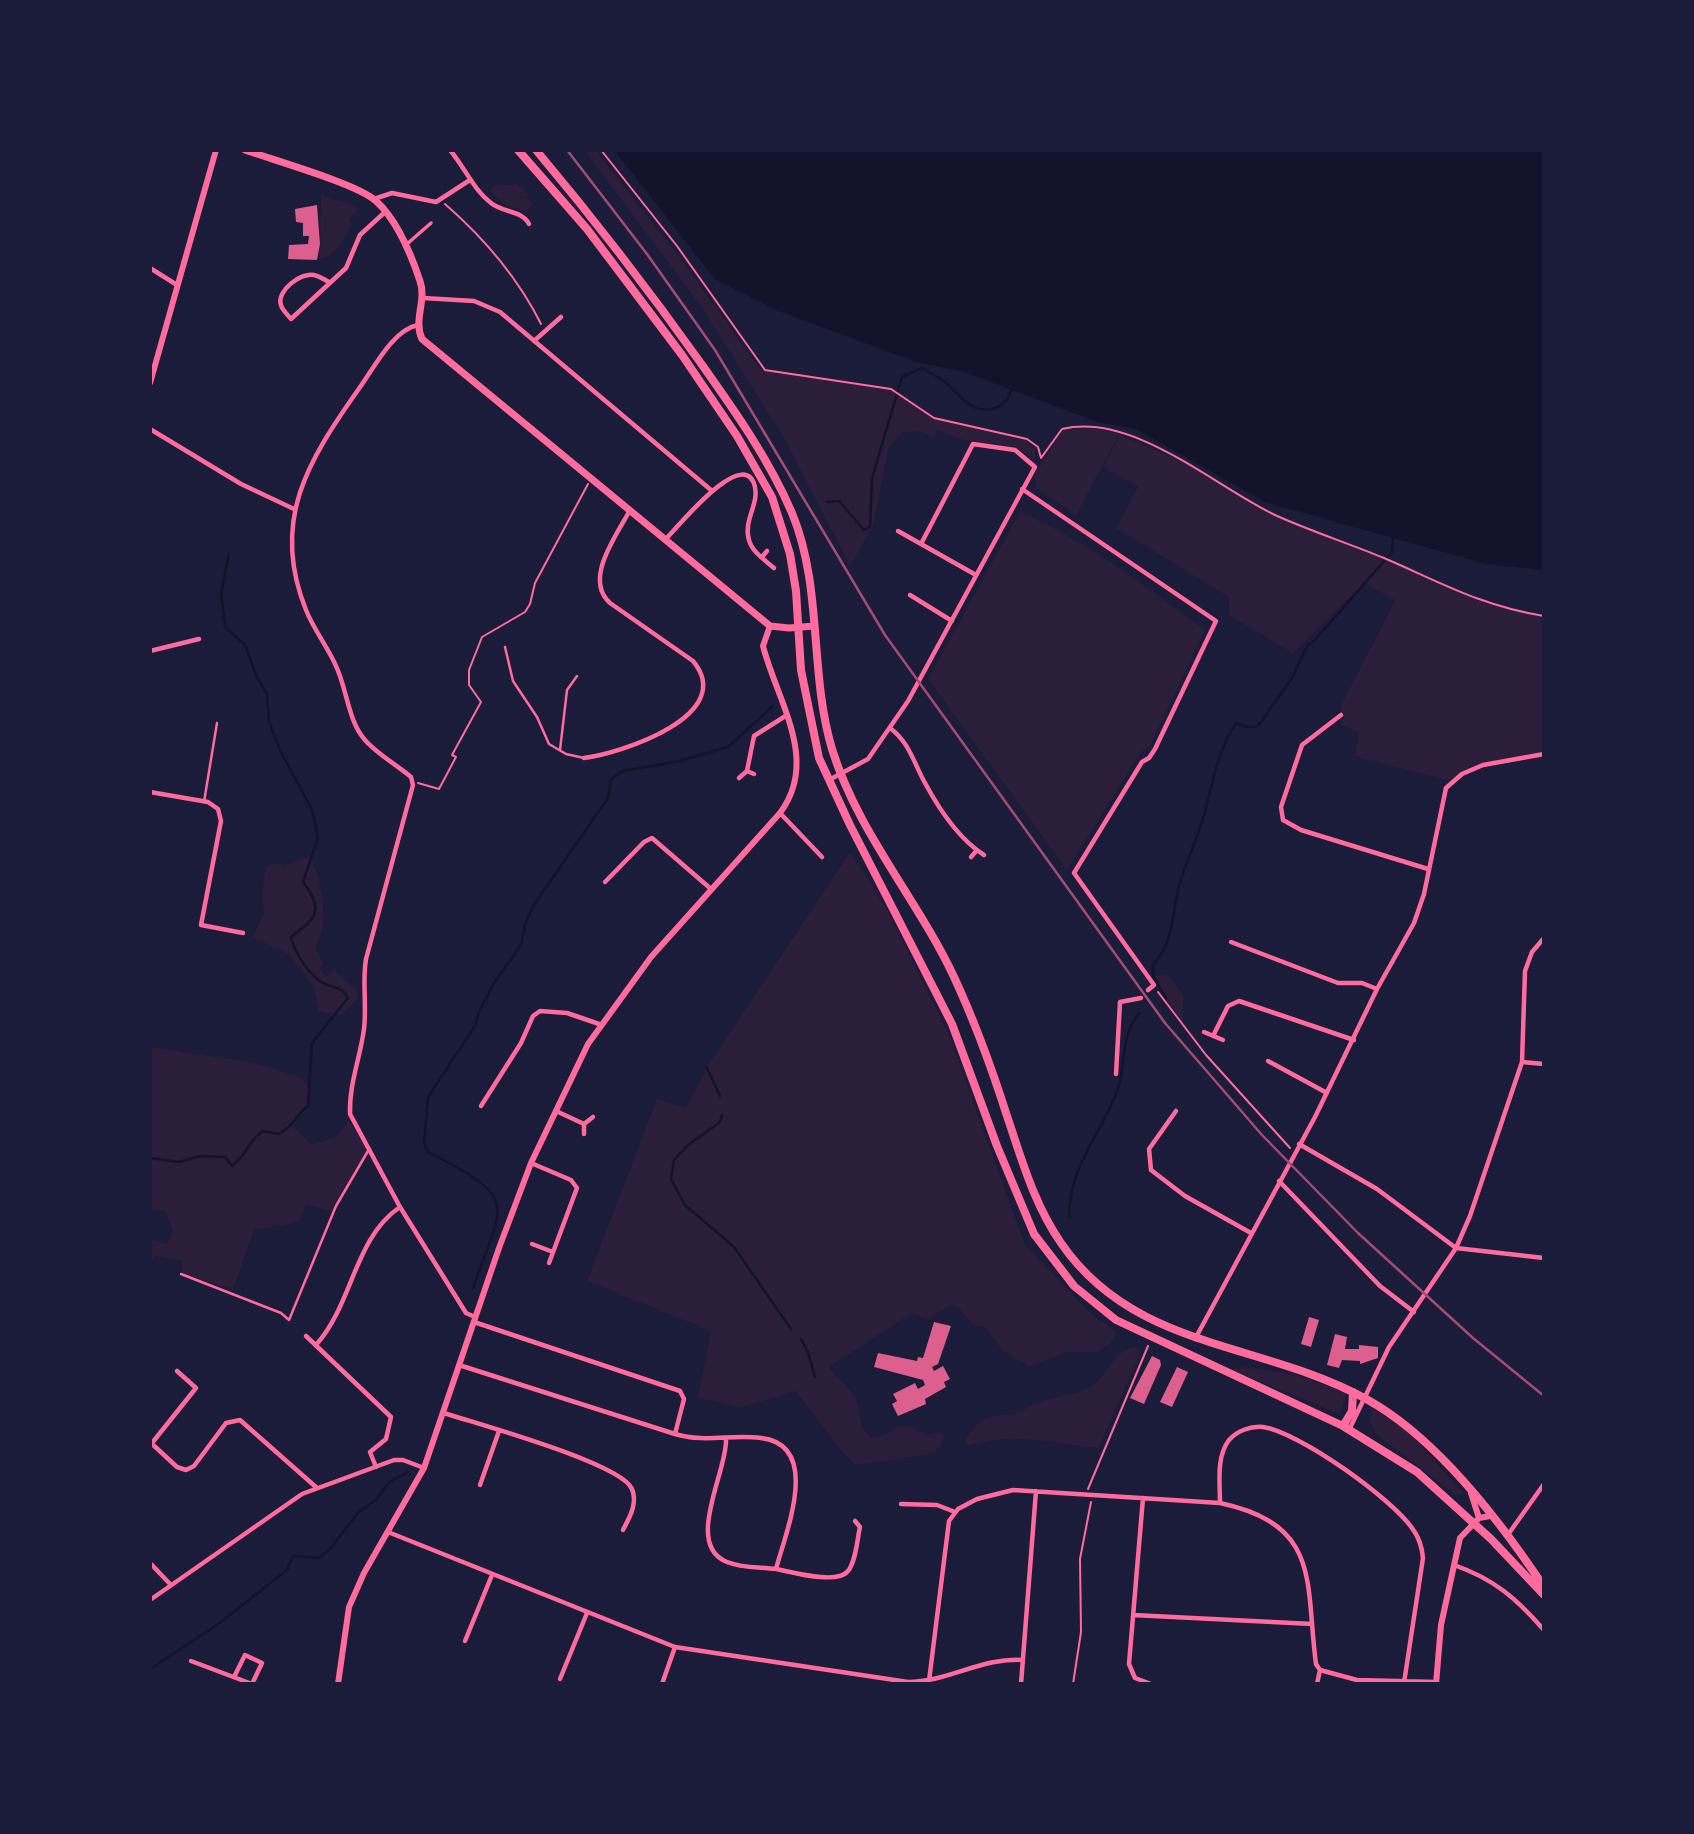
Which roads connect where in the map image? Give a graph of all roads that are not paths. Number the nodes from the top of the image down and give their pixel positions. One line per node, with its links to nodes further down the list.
1 (216, 150): 14 (street)
2 (245, 150): 7 (main road)
3 (450, 150): 6 (street)
4 (517, 150): 36 (highway)
5 (536, 150): 35 (highway)
6 (470, 180): 7 (street); 10 (street)
7 (374, 199): 8 (main road)
8 (385, 212): 11 (main road); 13 (street)
9 (431, 223): 11 (street)
10 (529, 224)
11 (405, 245): 15 (main road)
12 (150, 268): 14 (street)
13 (329, 282): 13 (street)
14 (177, 285): 19 (street)
15 (423, 298): 17 (main road); 18 (street)
16 (561, 317): 18 (street)
17 (418, 324): 23 (street); 24 (main road)
18 (534, 341): 22 (street)
19 (150, 383)
20 (150, 429): 23 (street)
21 (1022, 489): 27 (street); 31 (street); 67 (street)
22 (712, 490): 26 (street); 29 (street)
23 (294, 509): 86 (street)
24 (630, 509): 26 (main road); 47 (street)
25 (898, 531): 27 (street)
26 (666, 539): 34 (main road)
27 (921, 544): 31 (street)
28 (767, 551): 29 (street)
29 (762, 557): 30 (street)
30 (774, 568)
31 (976, 576): 33 (street)
32 (910, 595): 33 (street)
33 (952, 621): 44 (street)
34 (770, 626): 36 (main road); 41 (street)
35 (814, 626): 36 (main road); 50 (highway)
36 (798, 627): 52 (highway)
37 (199, 639): 39 (street)
38 (505, 648): 45 (lane)
39 (150, 652)
40 (577, 676): 45 (lane)
41 (787, 715): 48 (street); 55 (street)
42 (1341, 715): 60 (street)
43 (217, 723): 54 (lane)
44 (890, 728): 50 (street); 56 (street)
45 (560, 750): 47 (lane)
46 (1544, 754): 60 (street)
47 (584, 758)
48 (747, 771): 49 (street); 51 (street)
49 (754, 774)
50 (841, 774): 52 (street); 92 (highway)
51 (739, 778)
52 (828, 780): 95 (highway)
53 (150, 792): 54 (street)
54 (204, 802): 63 (street)
55 (780, 813): 58 (street); 62 (street)
56 (977, 850): 57 (street); 59 (street)
57 (984, 855)
58 (822, 857)
59 (971, 857)
60 (1428, 869): 66 (street)
61 (605, 882): 62 (street)
62 (711, 889): 69 (street)
63 (243, 933)
64 (1544, 939): 75 (street)
65 (1231, 942): 66 (street)
66 (1377, 989): 73 (street)
67 (1148, 990)
68 (1141, 998): 77 (street)
69 (602, 1025): 79 (street); 80 (street)
70 (1204, 1032): 71 (street)
71 (1213, 1036): 72 (street); 73 (street)
72 (1223, 1040)
73 (1354, 1040): 78 (street)
74 (1268, 1061): 78 (street)
75 (1522, 1062): 76 (street); 93 (street)
76 (1544, 1064)
77 (1116, 1074)
78 (1327, 1093): 85 (street)
79 (481, 1106)
80 (554, 1111): 83 (street); 87 (street)
81 (1176, 1111): 90 (street)
82 (593, 1116): 83 (street)
83 (584, 1124): 84 (street)
84 (584, 1134)
85 (1299, 1144): 88 (street); 93 (street)
86 (368, 1151): 89 (street); 98 (lane)
87 (531, 1163): 94 (street); 100 (street)
88 (1279, 1181): 90 (street); 99 (street)
89 (400, 1207): 100 (street); 103 (street)
90 (1251, 1233): 102 (street)
91 (532, 1244): 94 (street)
92 (1063, 1245): 95 (highway); 102 (highway)
93 (1455, 1248): 96 (street); 99 (street)
94 (553, 1252): 97 (street)
95 (1049, 1255): 109 (highway)
96 (1544, 1258)
97 (549, 1263)
98 (181, 1274)
99 (1413, 1312): 107 (street)
100 (475, 1320): 104 (street); 111 (street)
101 (306, 1336): 103 (street)
102 (1195, 1340): 106 (highway)
103 (317, 1345): 114 (street)
104 (459, 1365): 108 (street); 111 (street)
105 (177, 1371): 113 (street)
106 (1353, 1392): 107 (highway); 109 (highway)
107 (1365, 1398): 109 (street); 120 (highway)
108 (444, 1413): 110 (street); 115 (street)
109 (1346, 1428): 126 (highway)
110 (499, 1431): 117 (street); 128 (street)
111 (675, 1434): 112 (street)
112 (726, 1440): 133 (street); 133 (street)
113 (151, 1443): 118 (street)
114 (376, 1467): 115 (street); 118 (street)
115 (424, 1468): 129 (street)
116 (1544, 1484): 130 (street)
117 (480, 1485)
118 (317, 1488): 135 (street)
119 (1036, 1491): 121 (street); 124 (street); 145 (street)
120 (1471, 1493): 125 (highway); 126 (street)
121 (1143, 1498): 122 (street); 140 (street)
122 (1220, 1503): 141 (street); 151 (street)
123 (901, 1504): 124 (street)
124 (955, 1512): 150 (street)
125 (1490, 1516): 126 (street); 130 (highway)
126 (1476, 1520): 132 (street); 137 (highway)
127 (855, 1521): 133 (street)
128 (623, 1531)
129 (388, 1532): 134 (street); 154 (street)
130 (1507, 1537): 136 (highway)
131 (150, 1563): 135 (street)
132 (1454, 1565): 142 (street); 152 (street)
133 (776, 1569)
134 (492, 1575): 139 (street); 143 (street)
135 (172, 1585): 138 (street)
136 (1544, 1587)
137 (1544, 1595)
138 (150, 1600)
139 (587, 1613): 144 (street); 149 (street)
140 (1133, 1615): 141 (street); 157 (street)
141 (1312, 1624): 147 (street)
142 (1544, 1630)
143 (465, 1641)
144 (675, 1647): 150 (street); 155 (street)
145 (1023, 1660): 150 (street); 156 (street)
146 (191, 1661): 148 (street)
147 (1320, 1670): 151 (street); 158 (street)
148 (234, 1677): 153 (street); 153 (street)
149 (560, 1679)
150 (929, 1681)
151 (1404, 1682): 152 (street)
152 (1436, 1683)
153 (252, 1684)
154 (338, 1684)
155 (662, 1684)
156 (1021, 1684)
157 (1150, 1684)
158 (1318, 1684)

